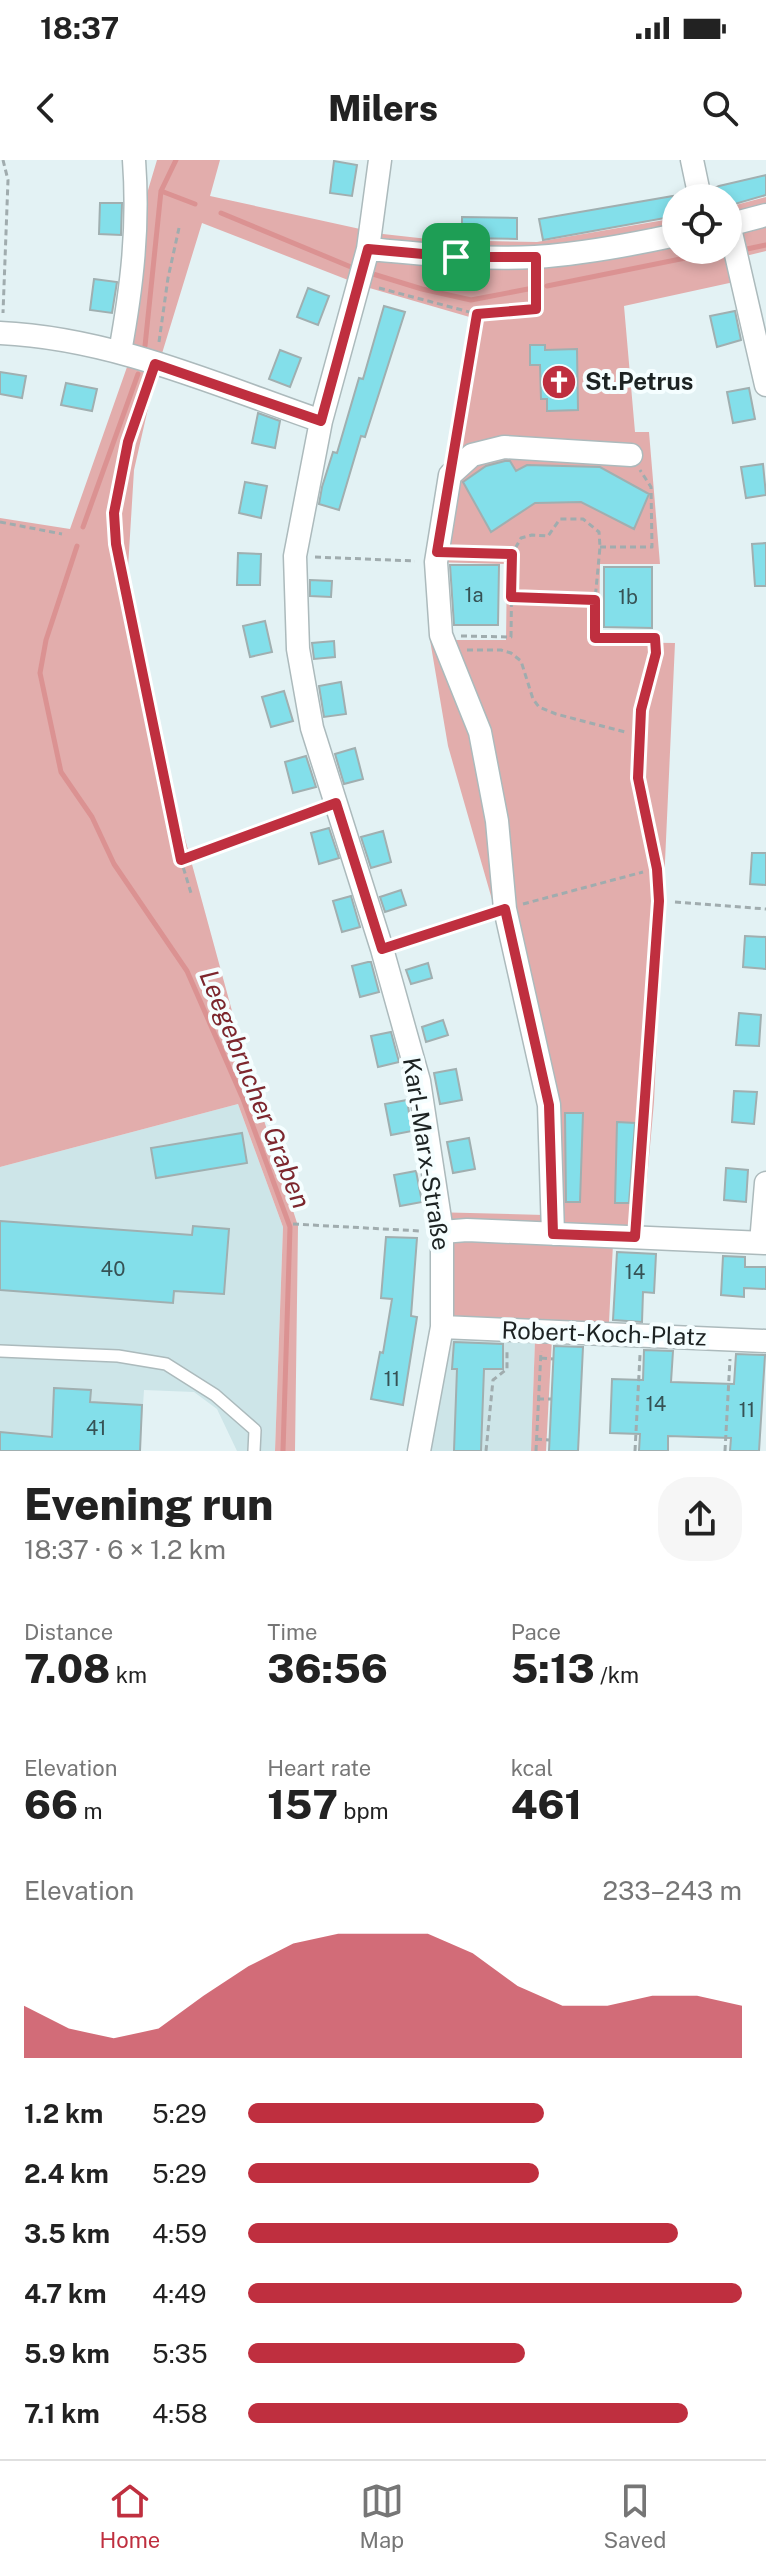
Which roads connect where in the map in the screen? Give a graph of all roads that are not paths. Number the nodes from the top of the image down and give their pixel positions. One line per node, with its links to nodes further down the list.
1 (134, 160): 11 (street)
2 (380, 160): 8 (street, Karl-Marx-Straße)
3 (692, 160): 4 (street)
4 (697, 184)
5 (766, 215): 6 (street)
6 (742, 221)
7 (662, 238): 8 (street)
8 (368, 249): 13 (street, Karl-Marx-Straße)
9 (737, 264): 12 (street)
10 (1, 333): 11 (street)
11 (120, 352): 13 (street)
12 (766, 385)
13 (321, 421): 17 (street, Karl-Marx-Straße)
14 (631, 455): 18 (street)
15 (651, 671): 19 (lane)
16 (766, 1183): 20 (street)
17 (442, 1232): 18 (street); 21 (street, Karl-Marx-Straße)
18 (553, 1234): 19 (street)
19 (635, 1237): 20 (street)
20 (764, 1243)
21 (442, 1327): 22 (street, Robert-Koch-Platz); 25 (street, Karl-Marx-Straße)
22 (766, 1341)
23 (0, 1351): 24 (lane)
24 (254, 1451)
25 (419, 1451)

